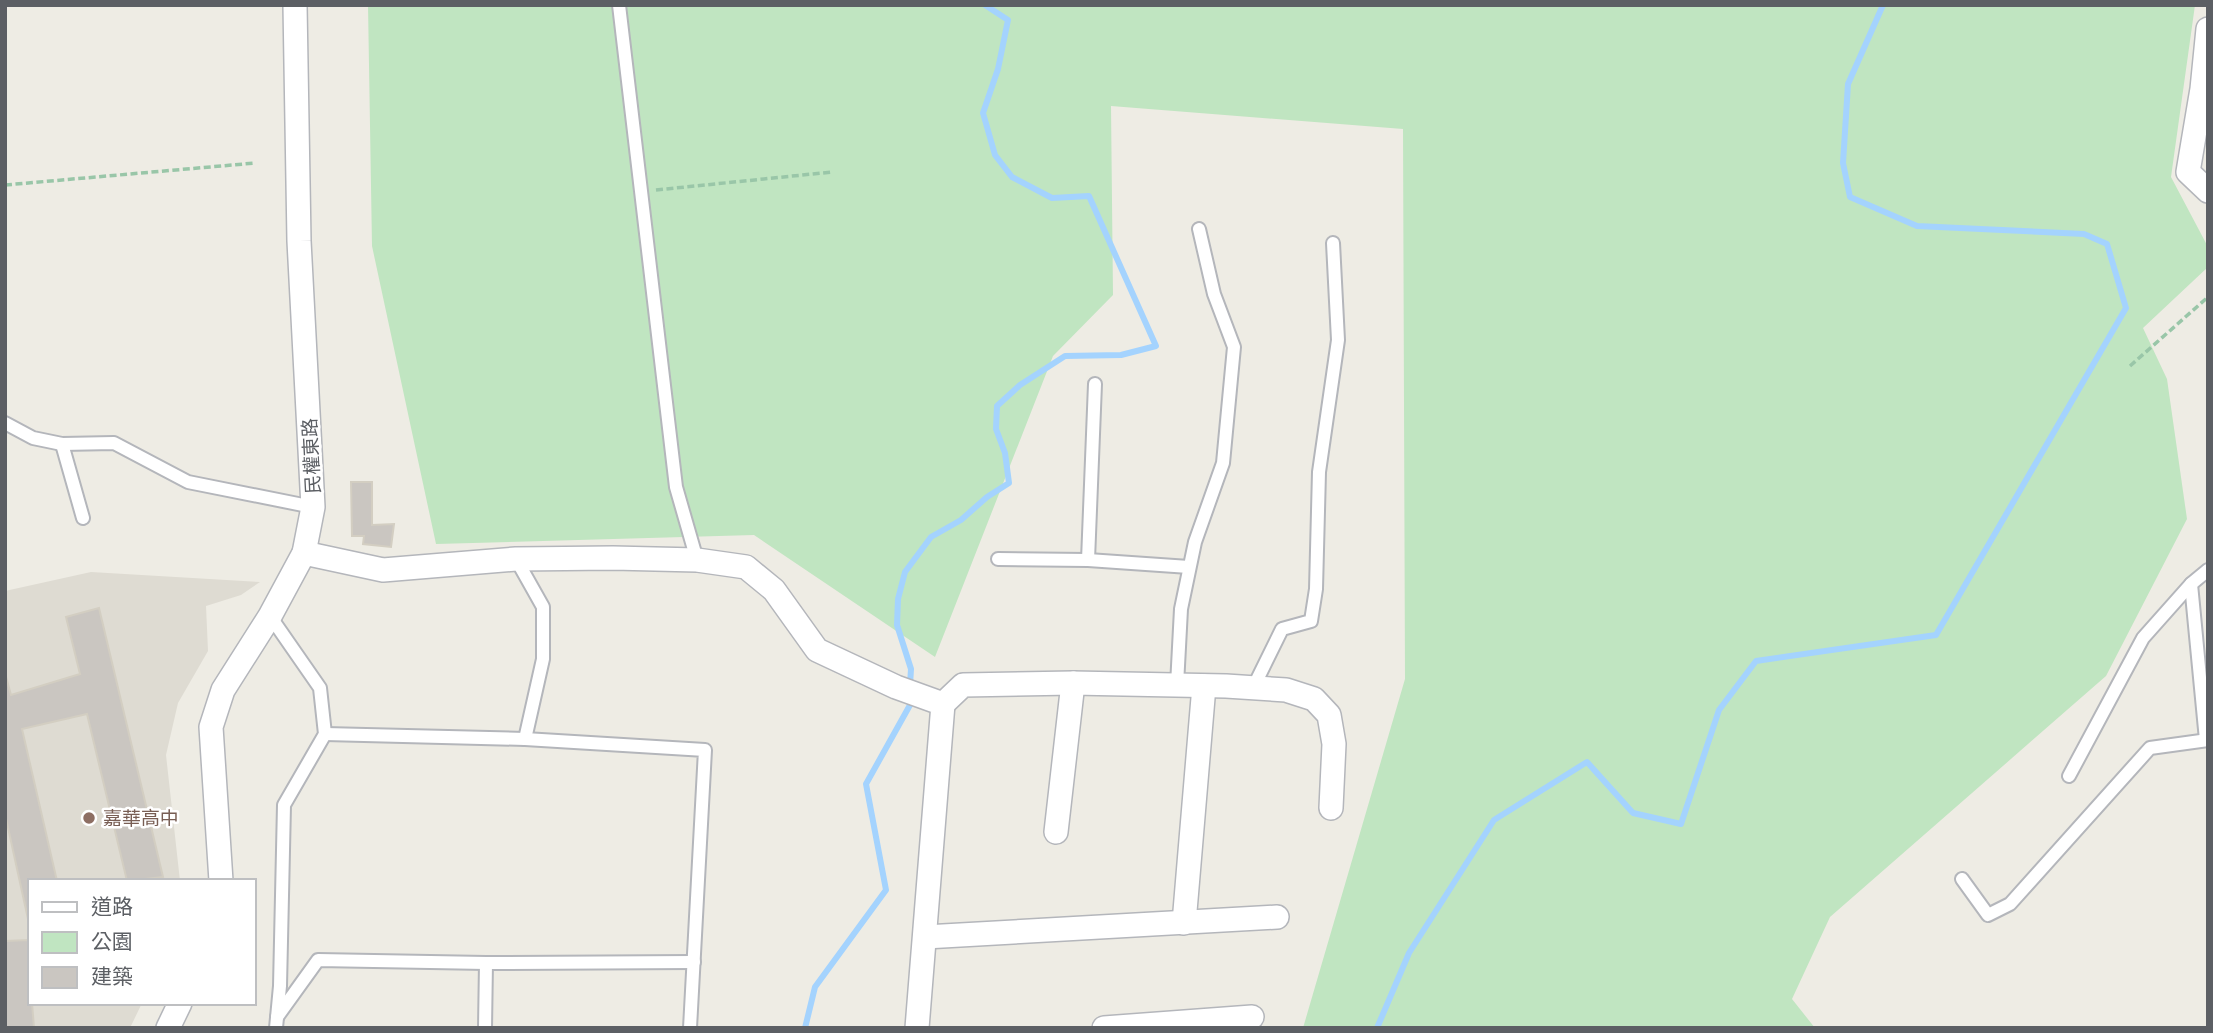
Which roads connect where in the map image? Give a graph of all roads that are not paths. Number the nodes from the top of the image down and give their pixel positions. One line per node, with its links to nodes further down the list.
1 (295, 5): 12 (street, 民權東路)
2 (620, 5): 17 (lane)
3 (2208, 29): 4 (street)
4 (2205, 89): 5 (street)
5 (2198, 172): 6 (street)
6 (2208, 191)
7 (1199, 229): 19 (lane)
8 (1333, 243): 26 (lane)
9 (1095, 384): 18 (lane)
10 (5, 423): 11 (lane)
11 (62, 444): 12 (lane); 13 (lane)
12 (313, 507): 14 (street, 民權東路)
13 (83, 518)
14 (304, 553): 15 (street); 22 (street, 民權東路)
15 (516, 559): 17 (street); 29 (lane)
16 (998, 559): 18 (lane)
17 (697, 560): 27 (street)
18 (1088, 560): 19 (lane)
19 (1189, 567): 24 (lane)
20 (2208, 570): 21 (lane)
21 (2191, 584): 30 (lane); 31 (lane)
22 (270, 616): 28 (lane); 34 (street, 民權東路)
23 (1073, 683): 24 (street); 27 (street); 33 (street)
24 (1177, 685): 25 (street)
25 (1204, 686): 26 (street); 37 (street)
26 (1253, 688): 32 (street)
27 (943, 704): 38 (street)
28 (325, 734): 29 (lane); 43 (lane)
29 (525, 739): 39 (lane)
30 (2207, 740): 35 (lane)
31 (2069, 776)
32 (1331, 808)
33 (1056, 832)
34 (221, 879)
35 (1962, 879)
36 (1277, 917): 37 (street)
37 (1184, 923): 38 (street)
38 (925, 937): 47 (street)
39 (694, 962): 40 (lane); 46 (lane)
40 (486, 963): 43 (lane); 45 (lane)
41 (179, 1005): 44 (street)
42 (1252, 1017): 48 (street)
43 (277, 1023)
44 (168, 1028)
45 (485, 1028)
46 (690, 1028)
47 (917, 1028)
48 (1104, 1028)

